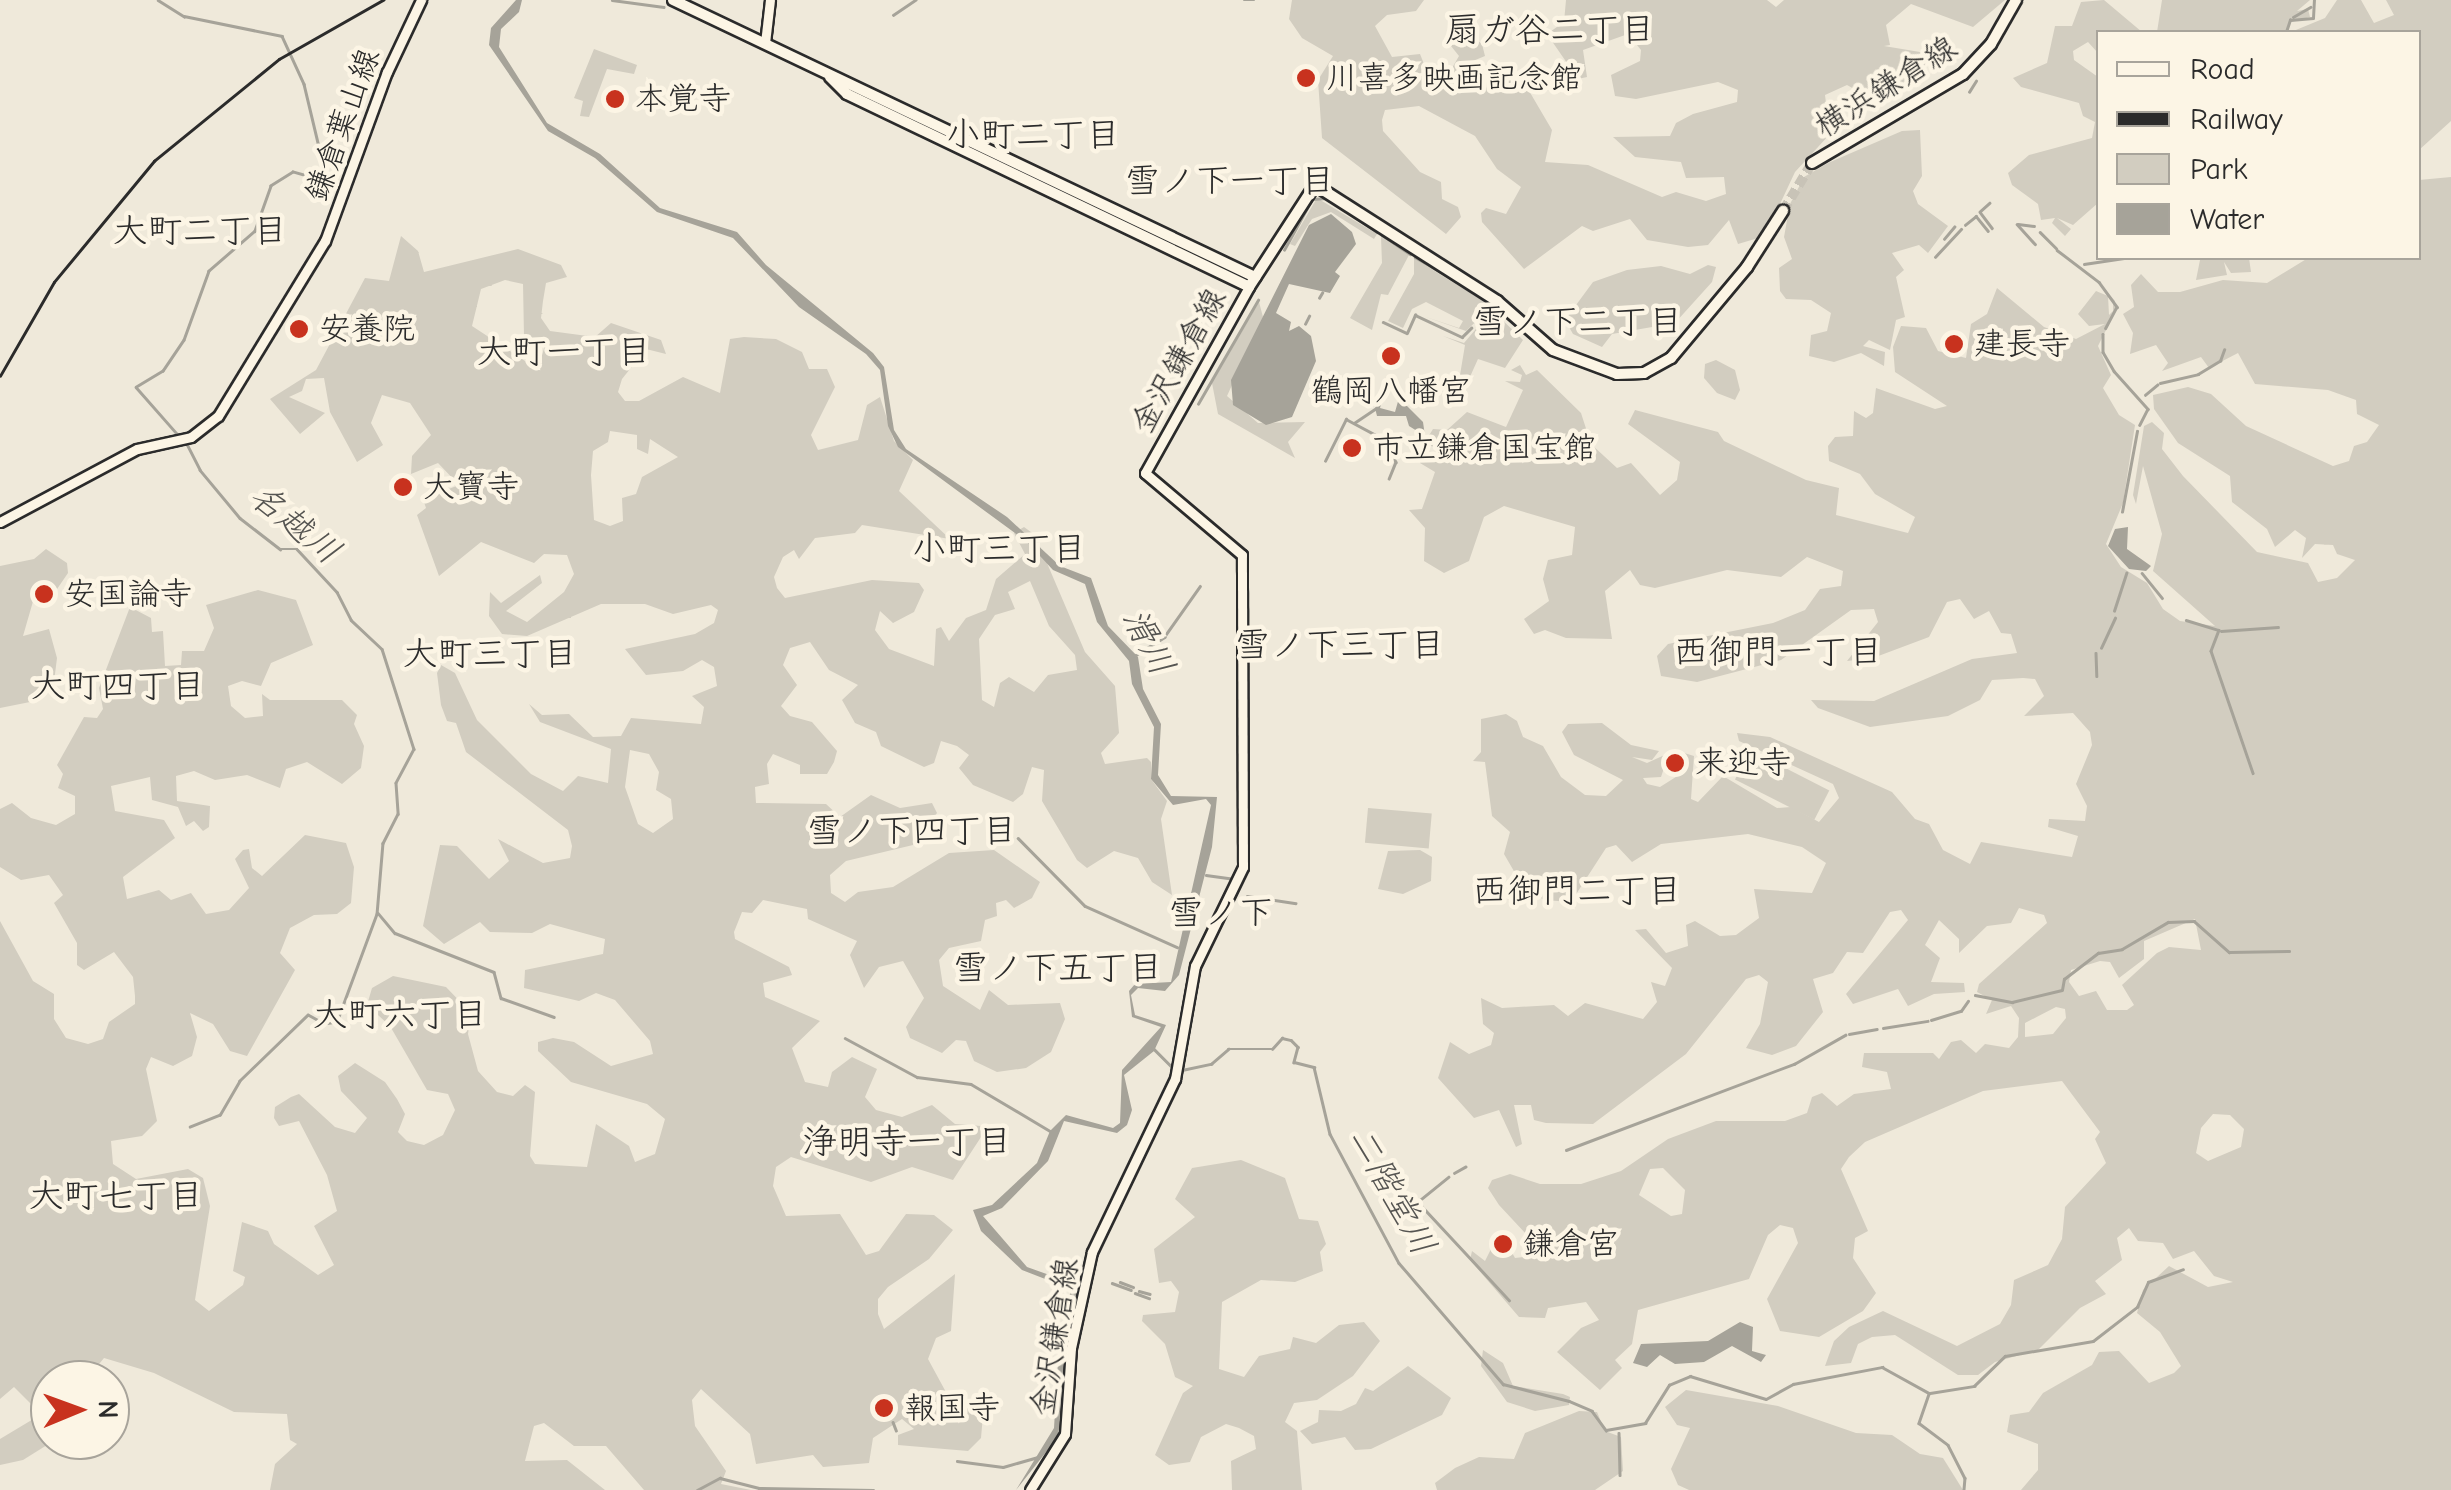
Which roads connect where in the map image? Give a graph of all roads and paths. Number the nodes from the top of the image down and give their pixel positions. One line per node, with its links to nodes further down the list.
1 (421, 0): 9 (main road, 鎌倉葉山線)
2 (673, 0): 5 (main road)
3 (770, 0): 5 (main road)
4 (2016, 0): 6 (main road, 横浜鎌倉線)
5 (765, 44): 8 (main road)
6 (1812, 163)
7 (1783, 211): 8 (main road)
8 (1252, 282): 10 (main road, 金沢鎌倉線)
9 (0, 522)
10 (1030, 1490)

